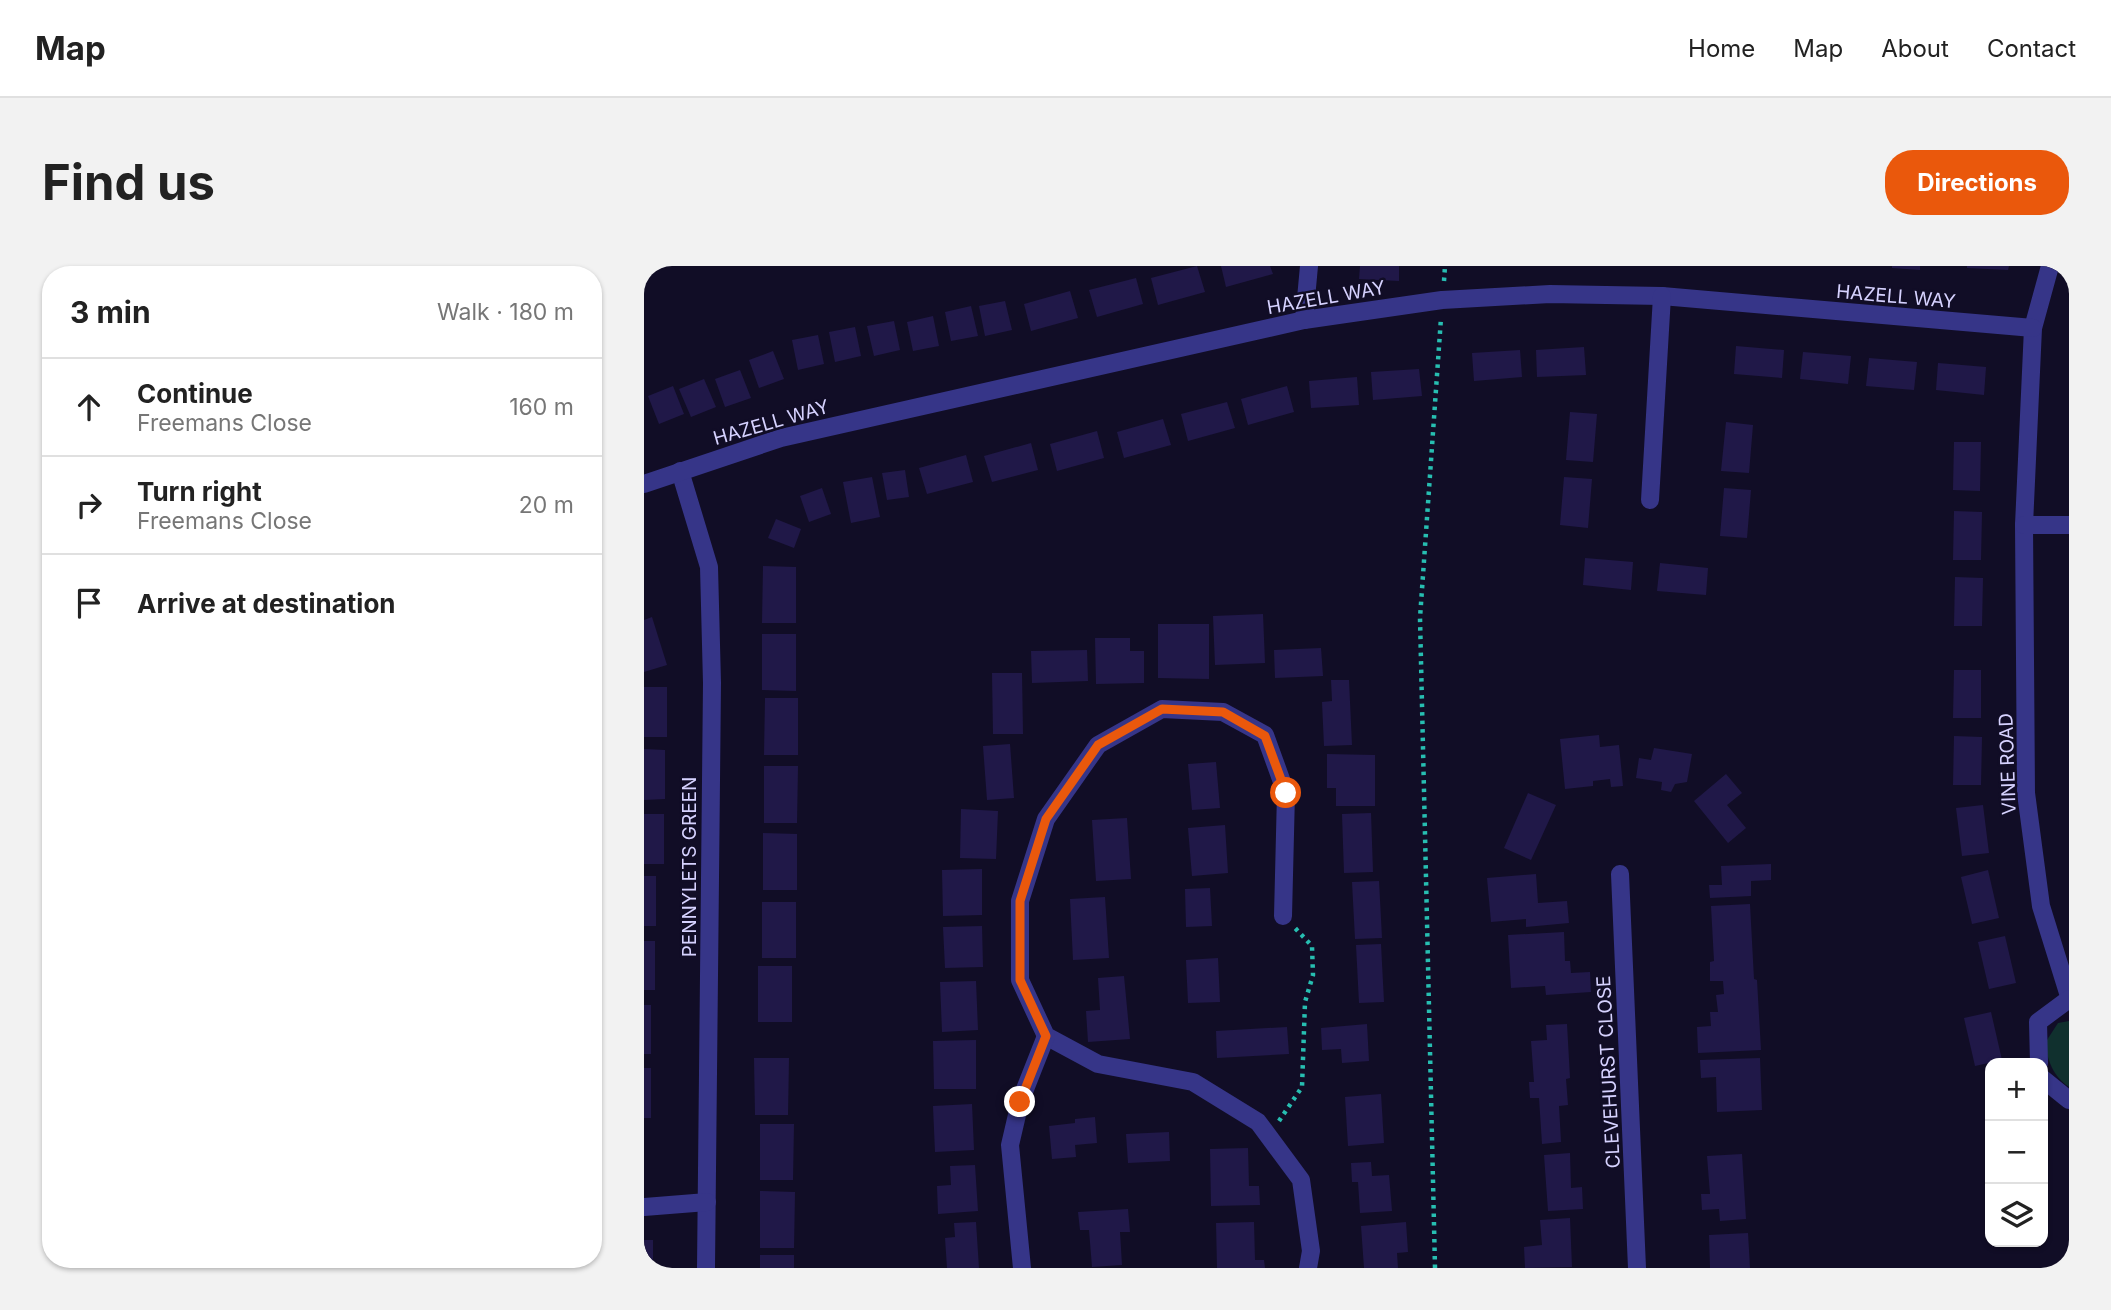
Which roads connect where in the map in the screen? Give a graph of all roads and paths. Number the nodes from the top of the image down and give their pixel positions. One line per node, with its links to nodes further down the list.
1 (1309, 266): 6 (street)
2 (1446, 266): 5 (path)
3 (2050, 266): 7 (street, VINE ROAD)
4 (1662, 296): 5 (street, HAZELL WAY); 7 (street, HAZELL WAY); 10 (street)
5 (1442, 300): 6 (street, HAZELL WAY); 26 (path)
6 (1304, 320): 8 (street, HAZELL WAY)
7 (2033, 328): 11 (street, VINE ROAD)
8 (680, 471): 9 (street, HAZELL WAY); 21 (street, PENNYLETS GREEN)
9 (644, 484)
10 (1650, 500)
11 (2024, 525): 12 (street); 15 (street, VINE ROAD)
12 (2069, 525)
13 (1620, 874): 27 (street, CLEVEHURST CLOSE)
14 (1283, 916): 16 (street); 20 (path)
15 (2069, 998): 17 (street)
16 (1046, 1036): 20 (street); 24 (street)
17 (2039, 1058)
18 (2048, 1083): 19 (street)
19 (2069, 1100)
20 (1268, 1136): 25 (street)
21 (707, 1202): 22 (street); 23 (street, PENNYLETS GREEN)
22 (644, 1208)
23 (706, 1268)
24 (1023, 1268)
25 (1308, 1268)
26 (1435, 1268)
27 (1637, 1268)

